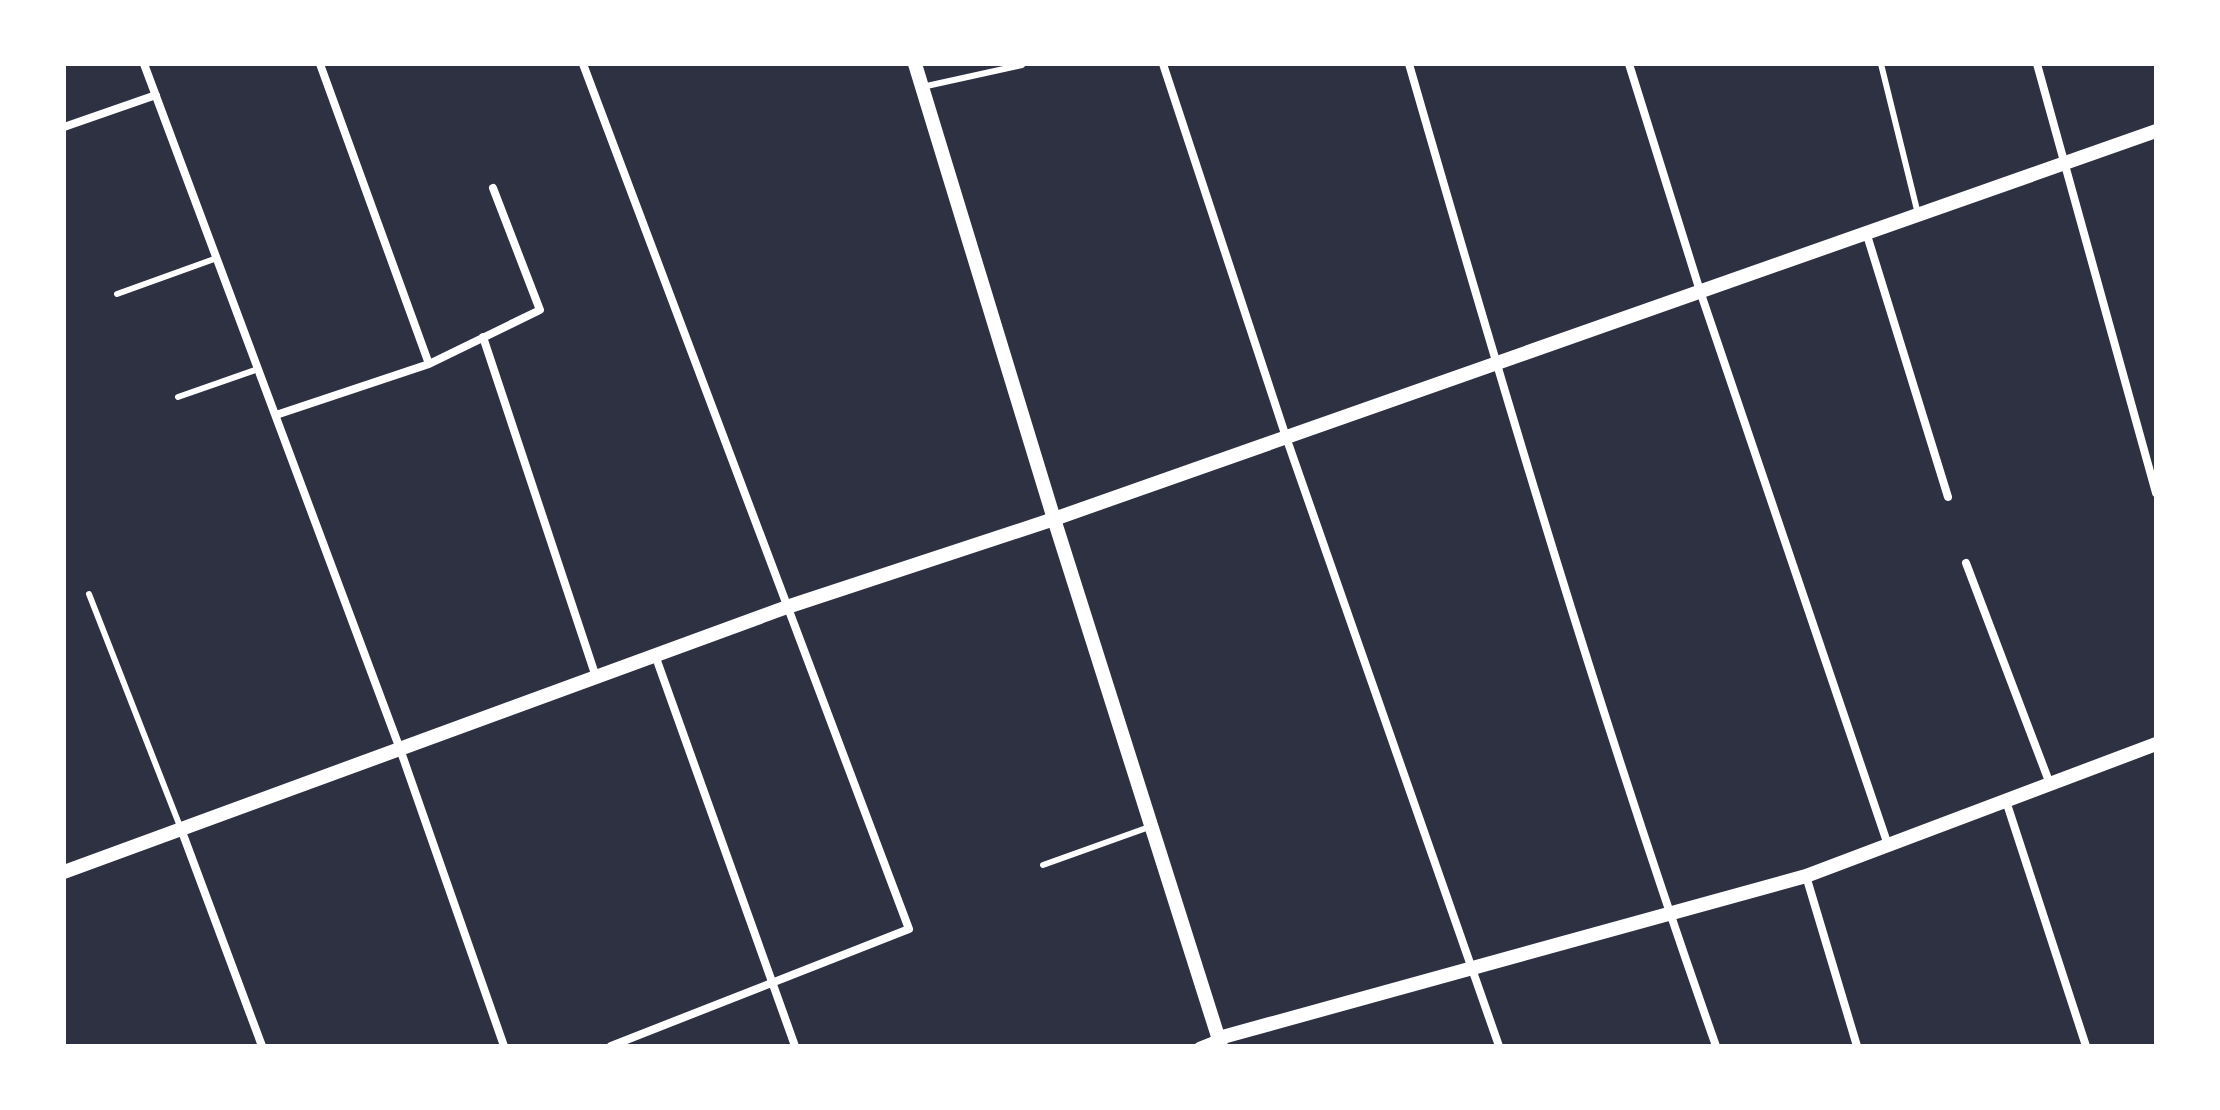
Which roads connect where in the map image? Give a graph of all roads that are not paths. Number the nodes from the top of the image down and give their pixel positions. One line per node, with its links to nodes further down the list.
1 (144, 64): 12 (street)
2 (320, 64): 24 (street)
3 (583, 64): 34 (street)
4 (915, 64): 11 (street)
5 (1163, 64): 28 (street)
6 (1409, 64): 23 (street)
7 (1629, 64): 20 (street)
8 (1881, 64): 17 (lane)
9 (2037, 64): 15 (street)
10 (1022, 65): 11 (lane)
11 (922, 87): 31 (street)
12 (156, 95): 13 (street); 19 (street)
13 (64, 127)
14 (2156, 131): 15 (street)
15 (2064, 162): 17 (street); 29 (street)
16 (493, 188): 22 (street)
17 (1918, 214): 18 (street)
18 (1866, 232): 20 (street); 30 (street)
19 (217, 258): 21 (lane); 25 (street)
20 (1700, 291): 23 (street); 43 (street)
21 (117, 294)
22 (483, 337): 24 (street); 36 (street)
23 (1495, 363): 28 (street); 47 (street)
24 (429, 364): 27 (street)
25 (258, 369): 26 (lane); 27 (street)
26 (178, 397)
27 (276, 415): 38 (street)
28 (1286, 437): 31 (street); 48 (street)
29 (2156, 493)
30 (1948, 497)
31 (1054, 519): 34 (street); 41 (street)
32 (1966, 563): 39 (street)
33 (89, 594): 42 (lane)
34 (787, 607): 35 (street); 49 (street)
35 (655, 655): 36 (street); 49 (street)
36 (596, 677): 38 (street)
37 (2156, 744): 39 (street)
38 (400, 749): 42 (street); 52 (street)
39 (2050, 784): 40 (street)
40 (2006, 801): 43 (street); 59 (street)
41 (1152, 826): 44 (lane); 50 (street)
42 (181, 829): 45 (street); 51 (street)
43 (1888, 845): 46 (street)
44 (1043, 865)
45 (64, 872)
46 (1806, 876): 47 (street); 58 (street)
47 (1669, 914): 48 (street); 57 (street)
48 (1470, 969): 50 (street); 56 (street)
49 (772, 983): 53 (street); 54 (street)
50 (1220, 1042): 55 (street)
51 (262, 1046)
52 (504, 1046)
53 (611, 1046)
54 (795, 1046)
55 (1199, 1046)
56 (1499, 1046)
57 (1716, 1046)
58 (1857, 1046)
59 (2086, 1046)

